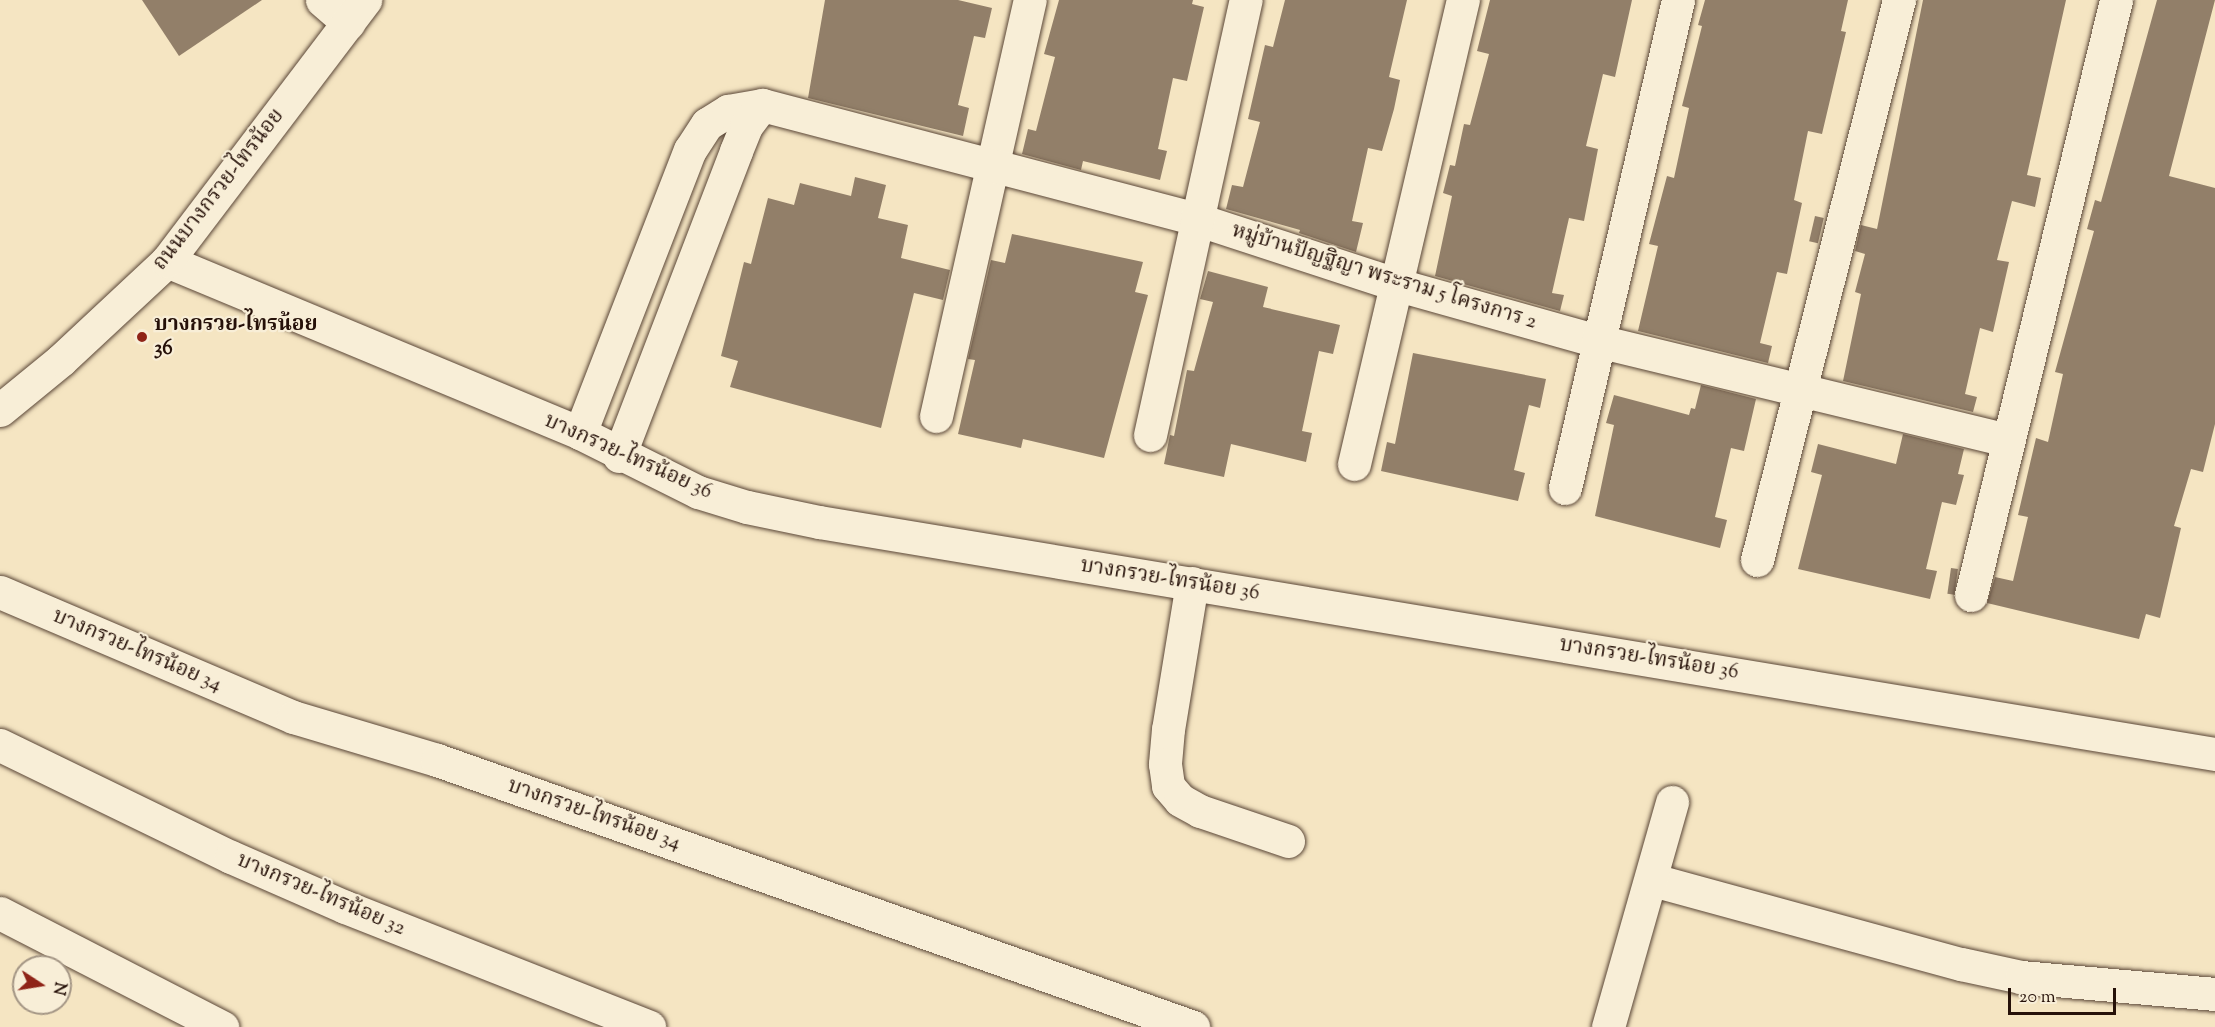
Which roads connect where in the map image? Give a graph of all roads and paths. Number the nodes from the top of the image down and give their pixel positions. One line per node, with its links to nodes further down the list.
1 (322, 0): 8 (street)
2 (1030, 0): 10 (street)
3 (1246, 0): 11 (street)
4 (1462, 0): 13 (street)
5 (1678, 0): 14 (street)
6 (1899, 0): 15 (street)
7 (2116, 0): 20 (street)
8 (357, 12): 12 (street, ถนนบางกรวย-ไทรน้อย)
9 (762, 105): 10 (street, หมู่บ้านปัญฐิญา พระราม 5 โครงการ 2); 18 (street); 21 (street)
10 (990, 167): 11 (street, หมู่บ้านปัญฐิญา พระราม 5 โครงการ 2); 17 (street)
11 (1196, 219): 13 (street, หมู่บ้านปัญฐิญา พระราม 5 โครงการ 2); 19 (street)
12 (167, 261): 16 (street, ถนนบางกรวย-ไทรน้อย); 18 (street, บางกรวย-ไทรน้อย 36)
13 (1395, 284): 14 (street, หมู่บ้านปัญฐิญา พระราม 5 โครงการ 2); 22 (street)
14 (1598, 341): 15 (street, หมู่บ้านปัญฐิญา พระราม 5 โครงการ 2); 23 (street)
15 (1798, 390): 20 (street, หมู่บ้านปัญฐิญา พระราม 5 โครงการ 2); 24 (street)
16 (0, 410)
17 (936, 416)
18 (580, 433): 21 (street, บางกรวย-ไทรน้อย 36)
19 (1150, 435)
20 (2008, 440): 27 (street)
21 (620, 456): 25 (street, บางกรวย-ไทรน้อย 36)
22 (1354, 464)
23 (1564, 488)
24 (1757, 560)
25 (1192, 583): 29 (street, บางกรวย-ไทรน้อย 36); 31 (street)
26 (0, 592): 37 (street, บางกรวย-ไทรน้อย 34)
27 (1971, 595)
28 (0, 745): 36 (street, บางกรวย-ไทรน้อย 32)
29 (2215, 754)
30 (1672, 802): 32 (street)
31 (1288, 841)
32 (1653, 880): 34 (street); 38 (street)
33 (0, 913): 35 (street)
34 (2215, 994)
35 (222, 1027)
36 (649, 1027)
37 (1193, 1027)
38 (1608, 1027)

